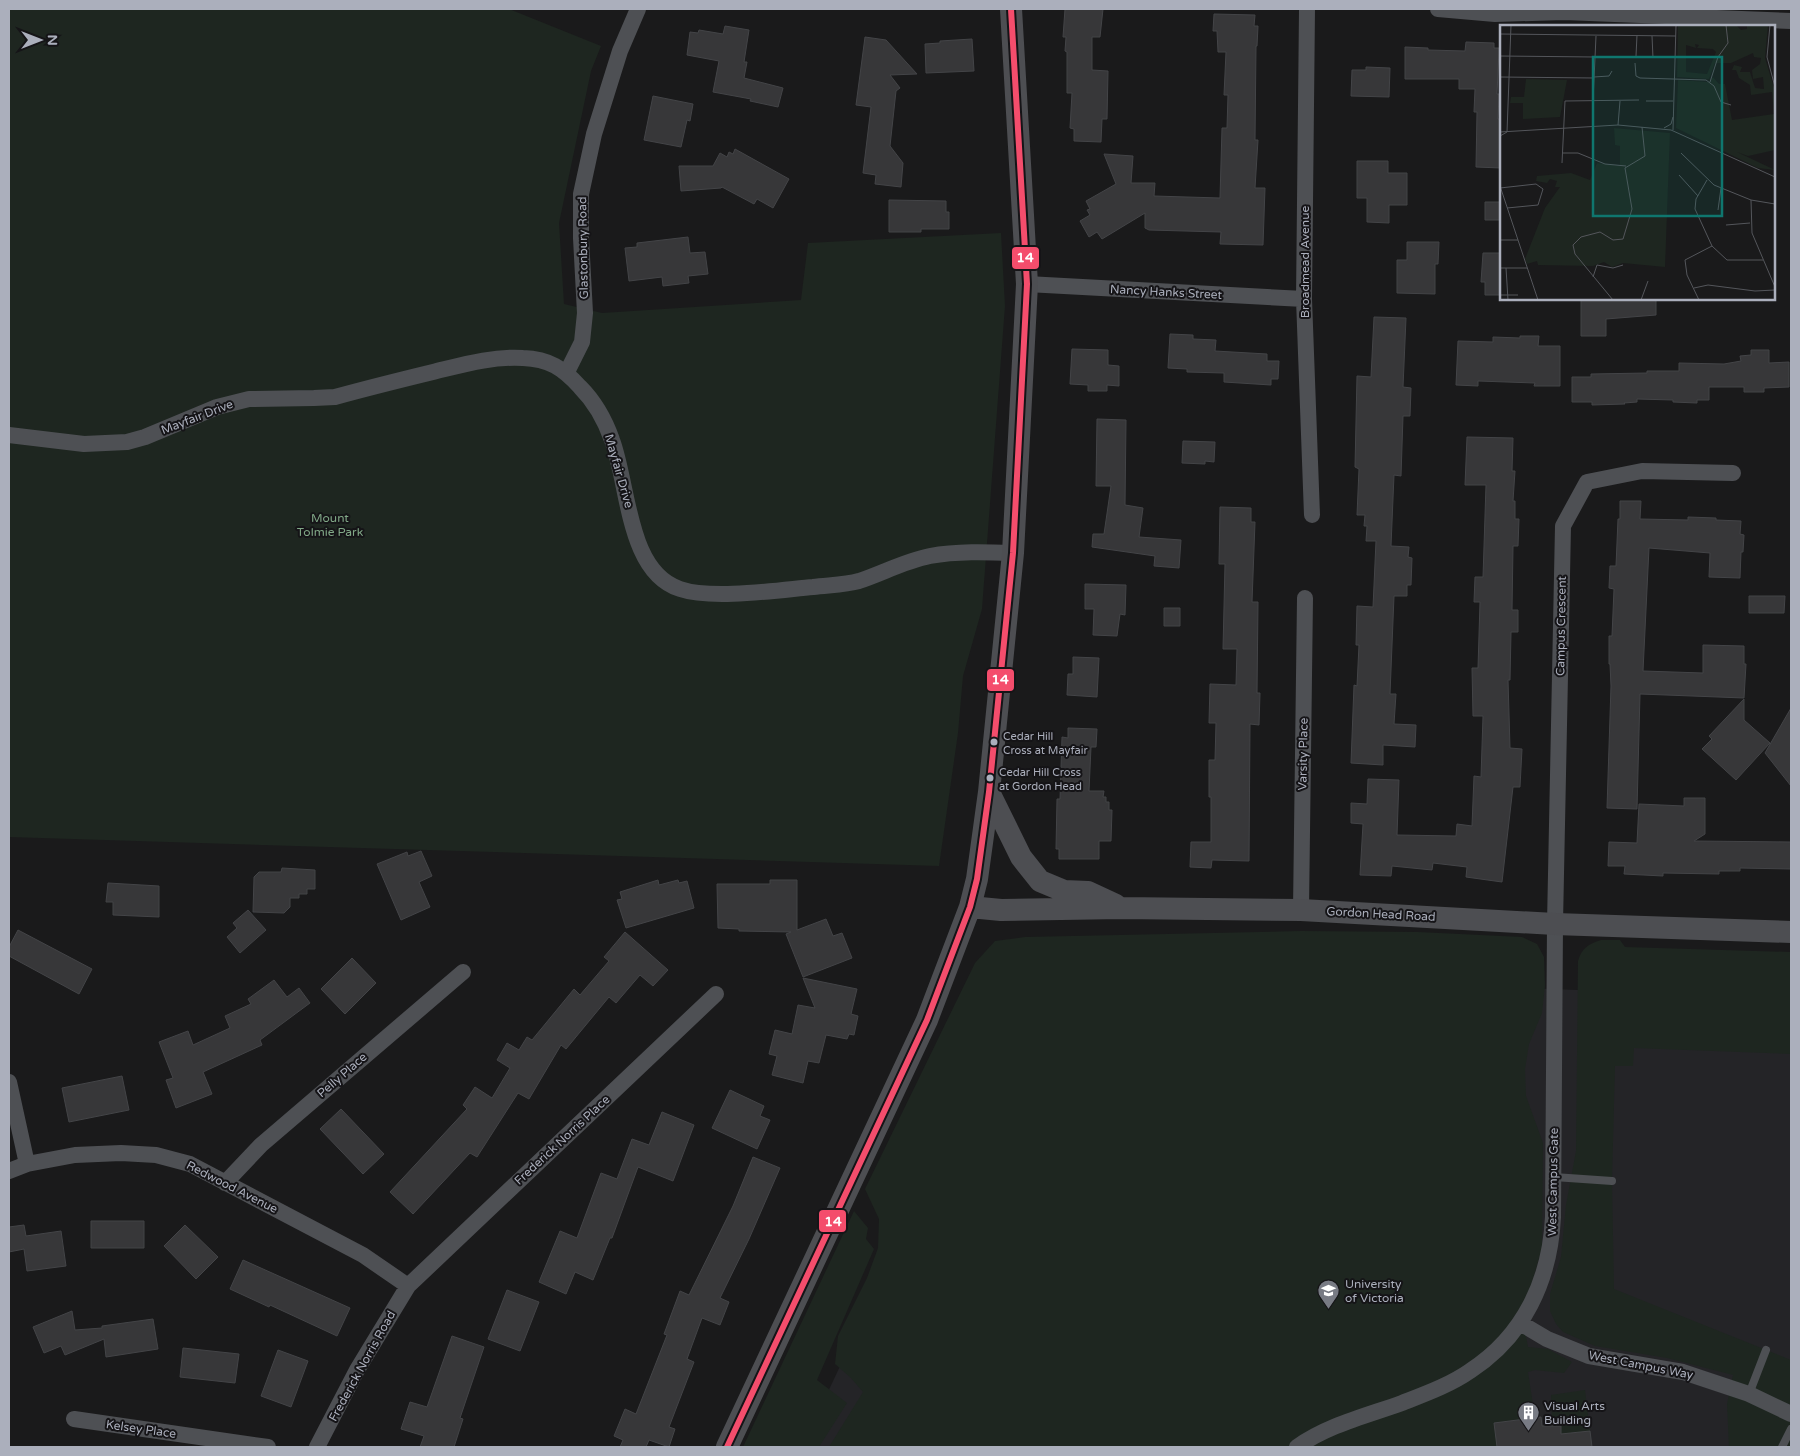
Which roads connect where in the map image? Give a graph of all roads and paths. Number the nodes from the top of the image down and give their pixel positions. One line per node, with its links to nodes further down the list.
1 (638, 9): 9 (street, Glastonbury Road)
2 (1011, 9): 7 (main road)
3 (1307, 9): 8 (street, Broadmead Avenue)
4 (1438, 9): 5 (street)
5 (1572, 15): 6 (street)
6 (1791, 21)
7 (1027, 284): 8 (street, Nancy Hanks Street); 13 (main road)
8 (1304, 300): 12 (street, Broadmead Avenue)
9 (567, 372): 10 (street, Mayfair Drive); 13 (street, Mayfair Drive)
10 (9, 435)
11 (1733, 473): 19 (street, Campus Crescent)
12 (1312, 515)
13 (1013, 553): 15 (main road)
14 (1305, 598): 18 (street, Varsity Place)
15 (989, 792): 16 (main road); 17 (main road)
16 (970, 907): 17 (main road, Gordon Head Road); 38 (main road)
17 (1121, 908): 18 (main road, Gordon Head Road)
18 (1300, 910): 19 (main road, Gordon Head Road)
19 (1555, 924): 20 (main road, Gordon Head Road); 26 (street, West Campus Gate)
20 (1791, 932)
21 (463, 972): 28 (street, Pelly Place)
22 (716, 994): 29 (street, Frederick Norris Place)
23 (9, 1082): 24 (street)
24 (27, 1164): 25 (street, Redwood Avenue); 28 (street, Redwood Avenue)
25 (9, 1171)
26 (1554, 1177): 27 (lane); 30 (street, West Campus Gate)
27 (1612, 1180)
28 (225, 1183): 29 (street, Redwood Avenue)
29 (408, 1286): 37 (street, Frederick Norris Road)
30 (1520, 1322): 32 (street, West Campus Way); 39 (street, West Campus Gate)
31 (1766, 1350): 32 (lane)
32 (1749, 1394): 33 (street, West Campus Way)
33 (1791, 1414)
34 (74, 1419): 36 (street, Kelsey Place)
35 (1791, 1429): 40 (lane)
36 (268, 1447)
37 (317, 1447)
38 (727, 1447)
39 (1297, 1447)
40 (1782, 1447)

